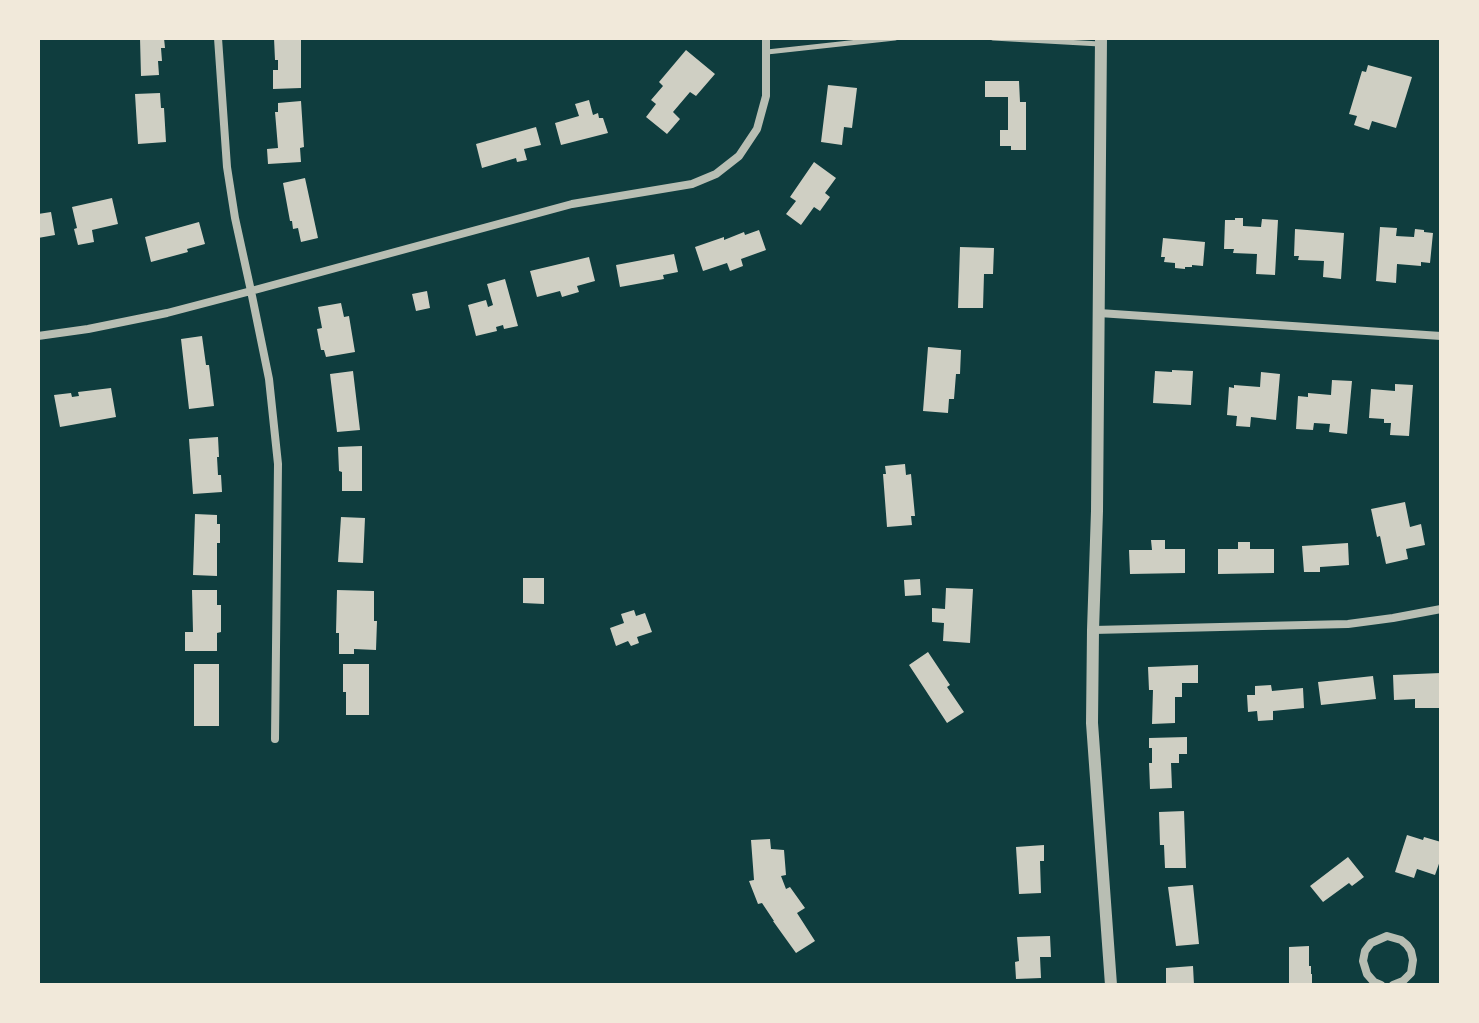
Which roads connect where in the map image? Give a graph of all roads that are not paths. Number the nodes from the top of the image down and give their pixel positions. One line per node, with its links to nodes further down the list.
1 (218, 38): 7 (street)
2 (766, 38): 6 (street)
3 (895, 38): 6 (lane)
4 (993, 38): 5 (lane)
5 (1101, 41): 8 (street)
6 (766, 52): 7 (street)
7 (251, 291): 9 (street); 13 (street)
8 (1099, 313): 10 (street); 12 (street)
9 (38, 336)
10 (1441, 336)
11 (1441, 609): 12 (street)
12 (1093, 630): 14 (street)
13 (275, 739)
14 (1111, 985)
15 (1381, 985): 16 (street)
16 (1393, 985)

